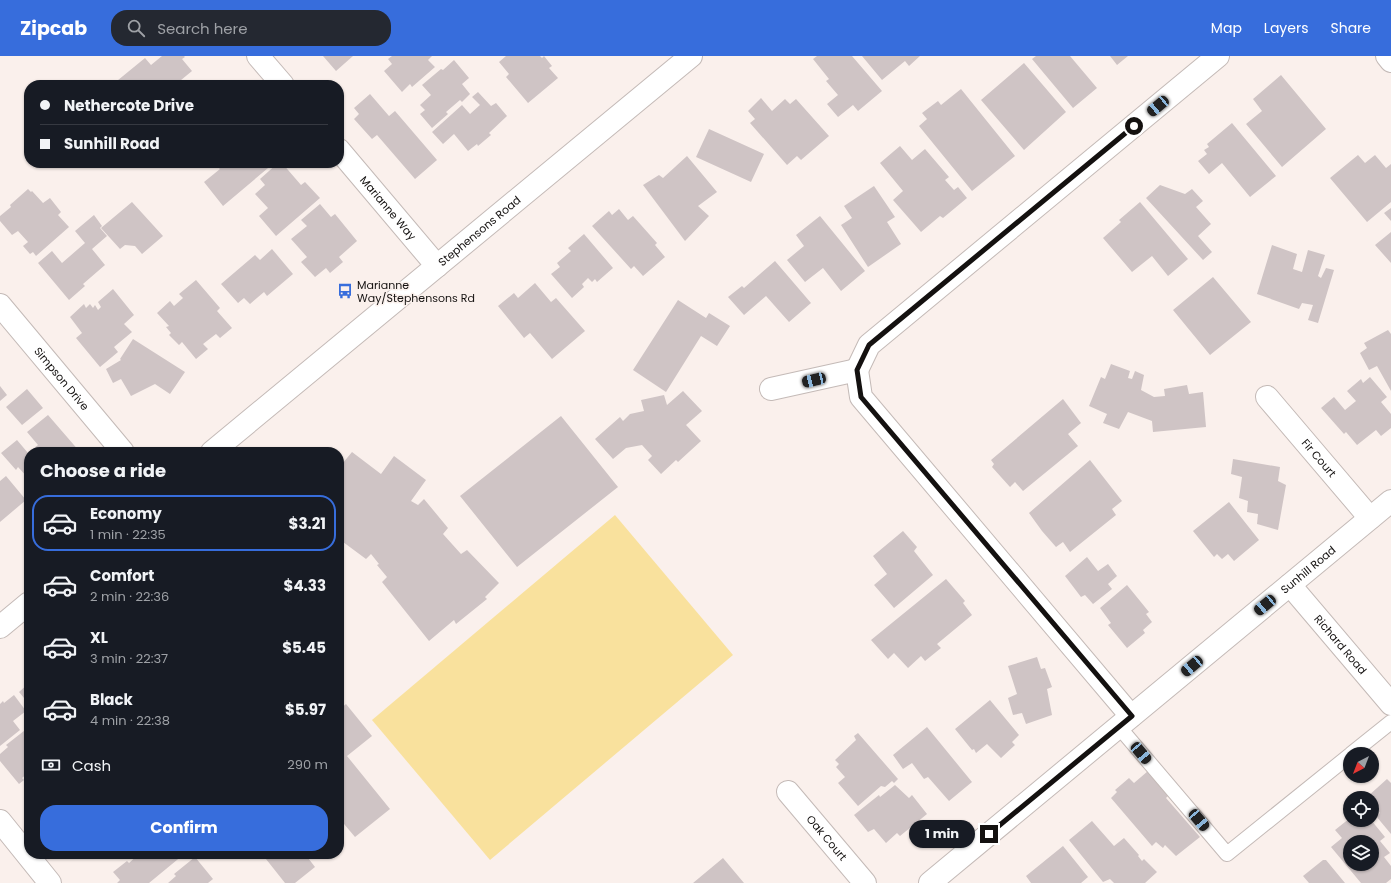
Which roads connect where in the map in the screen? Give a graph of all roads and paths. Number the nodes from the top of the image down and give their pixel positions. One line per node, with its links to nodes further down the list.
1 (258, 56): 6 (street)
2 (691, 56): 8 (street, Stephensons Road)
3 (1218, 56): 10 (street)
4 (1387, 56): 5 (street)
5 (1391, 61)
6 (279, 80)
7 (344, 156): 8 (street, Marianne Way)
8 (437, 266): 14 (street, Stephensons Road)
9 (0, 305): 13 (street, Simpson Drive)
10 (857, 370): 11 (street); 21 (street)
11 (771, 389)
12 (1267, 397): 16 (street, Fir Court)
13 (119, 447)
14 (218, 447)
15 (1391, 501): 16 (street, Sunhill Road)
16 (1370, 518): 17 (street, Sunhill Road)
17 (1290, 585): 20 (street, Richard Road); 21 (street, Sunhill Road)
18 (24, 607): 19 (street)
19 (0, 627)
20 (1391, 704)
21 (1125, 721): 24 (lane); 31 (street, Sunhill Road)
22 (1391, 722): 23 (lane)
23 (1360, 747)
24 (1343, 760)
25 (788, 792): 30 (street, Oak Court)
26 (0, 821): 27 (street)
27 (24, 851)
28 (31, 859): 29 (street)
29 (50, 883)
30 (865, 883)
31 (930, 883)

